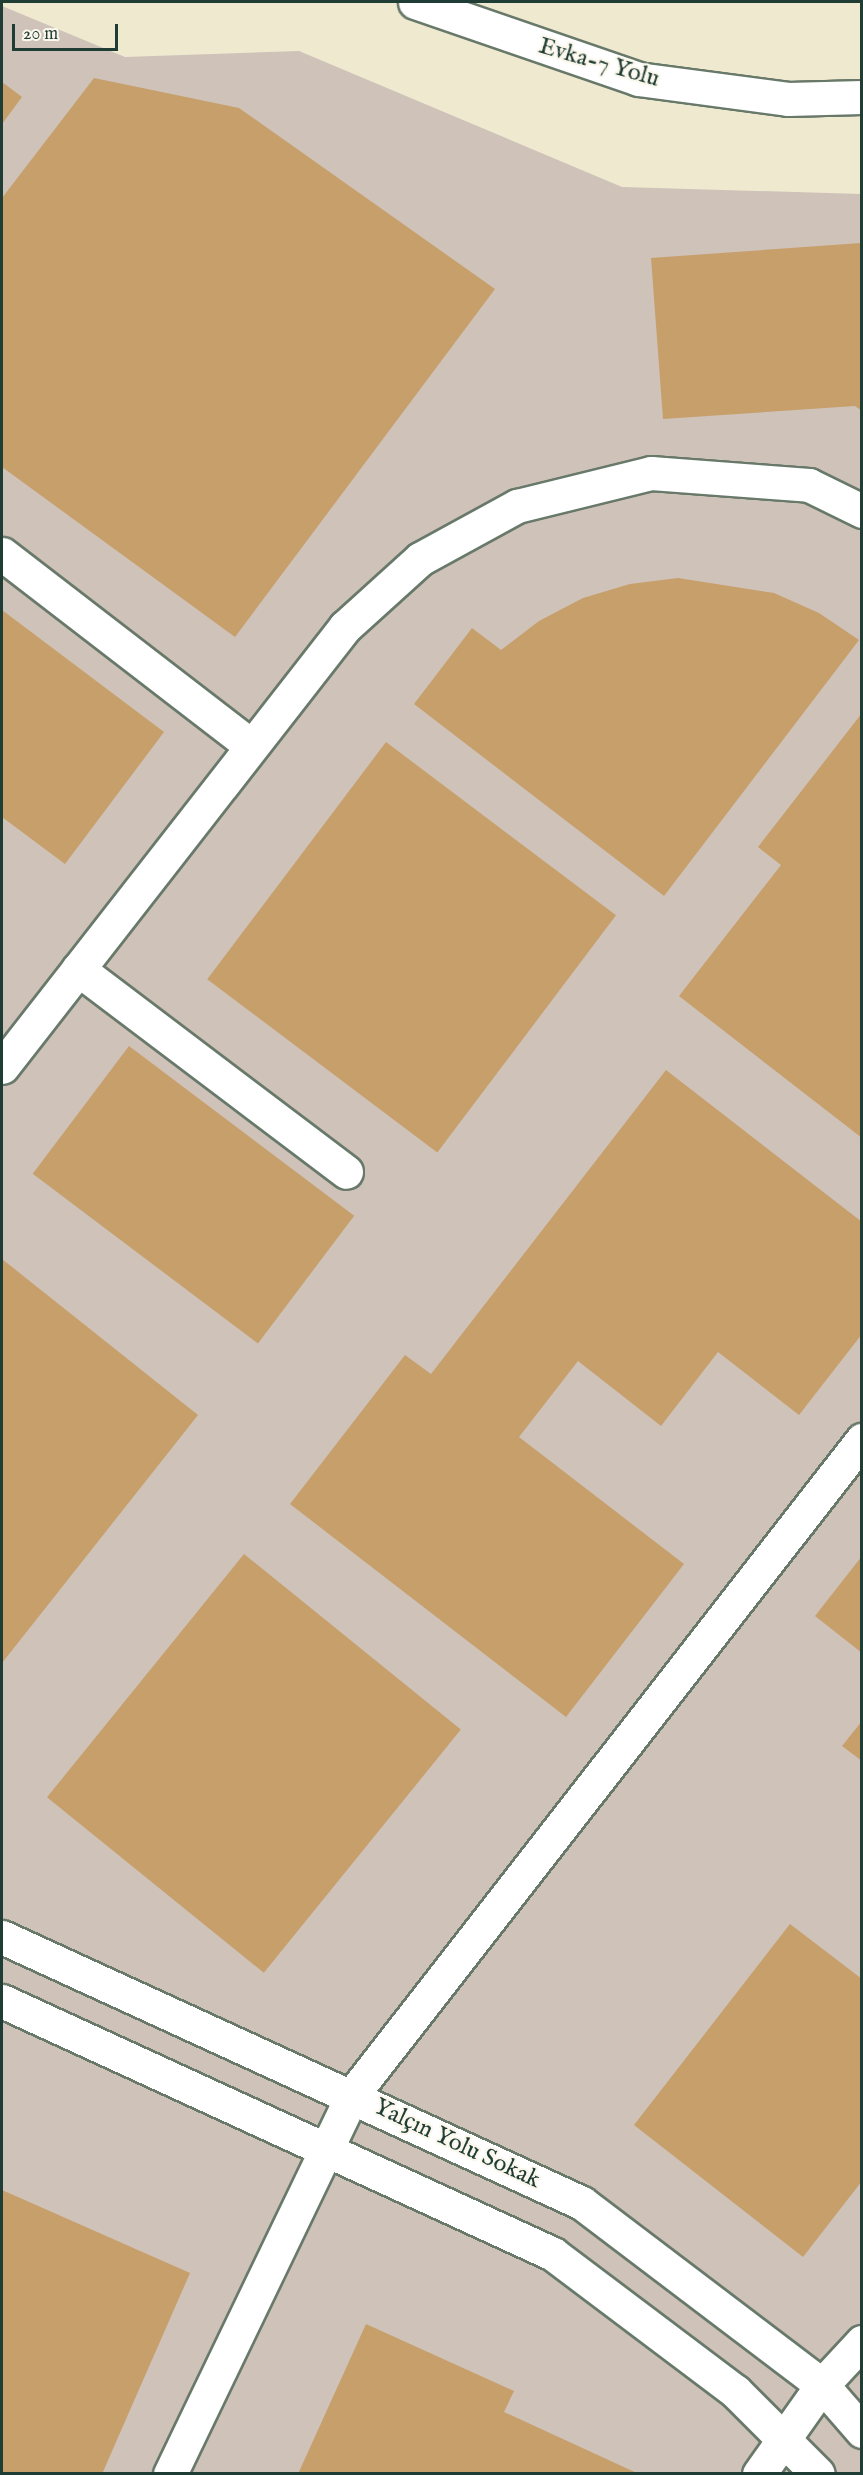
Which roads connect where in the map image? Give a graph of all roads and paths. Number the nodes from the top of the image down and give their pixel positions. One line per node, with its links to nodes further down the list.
1 (415, 2): 2 (street, Evka-7 Yolu)
2 (861, 97)
3 (861, 511): 5 (street)
4 (2, 554): 5 (street)
5 (251, 746): 6 (street)
6 (78, 969): 7 (street); 8 (street)
7 (2, 1067)
8 (345, 1172)
9 (861, 1440): 12 (street)
10 (2, 1937): 12 (street, Yalçın Yolu Sokak)
11 (2, 2001): 13 (street)
12 (353, 2094): 13 (street); 15 (street, Yalçın Yolu Sokak)
13 (324, 2150): 17 (street); 18 (street)
14 (861, 2342): 15 (street)
15 (822, 2385): 16 (street, Yalçın Yolu Sokak); 17 (street)
16 (861, 2431)
17 (784, 2434): 19 (street); 20 (street)
18 (170, 2474)
19 (759, 2474)
20 (818, 2474)

